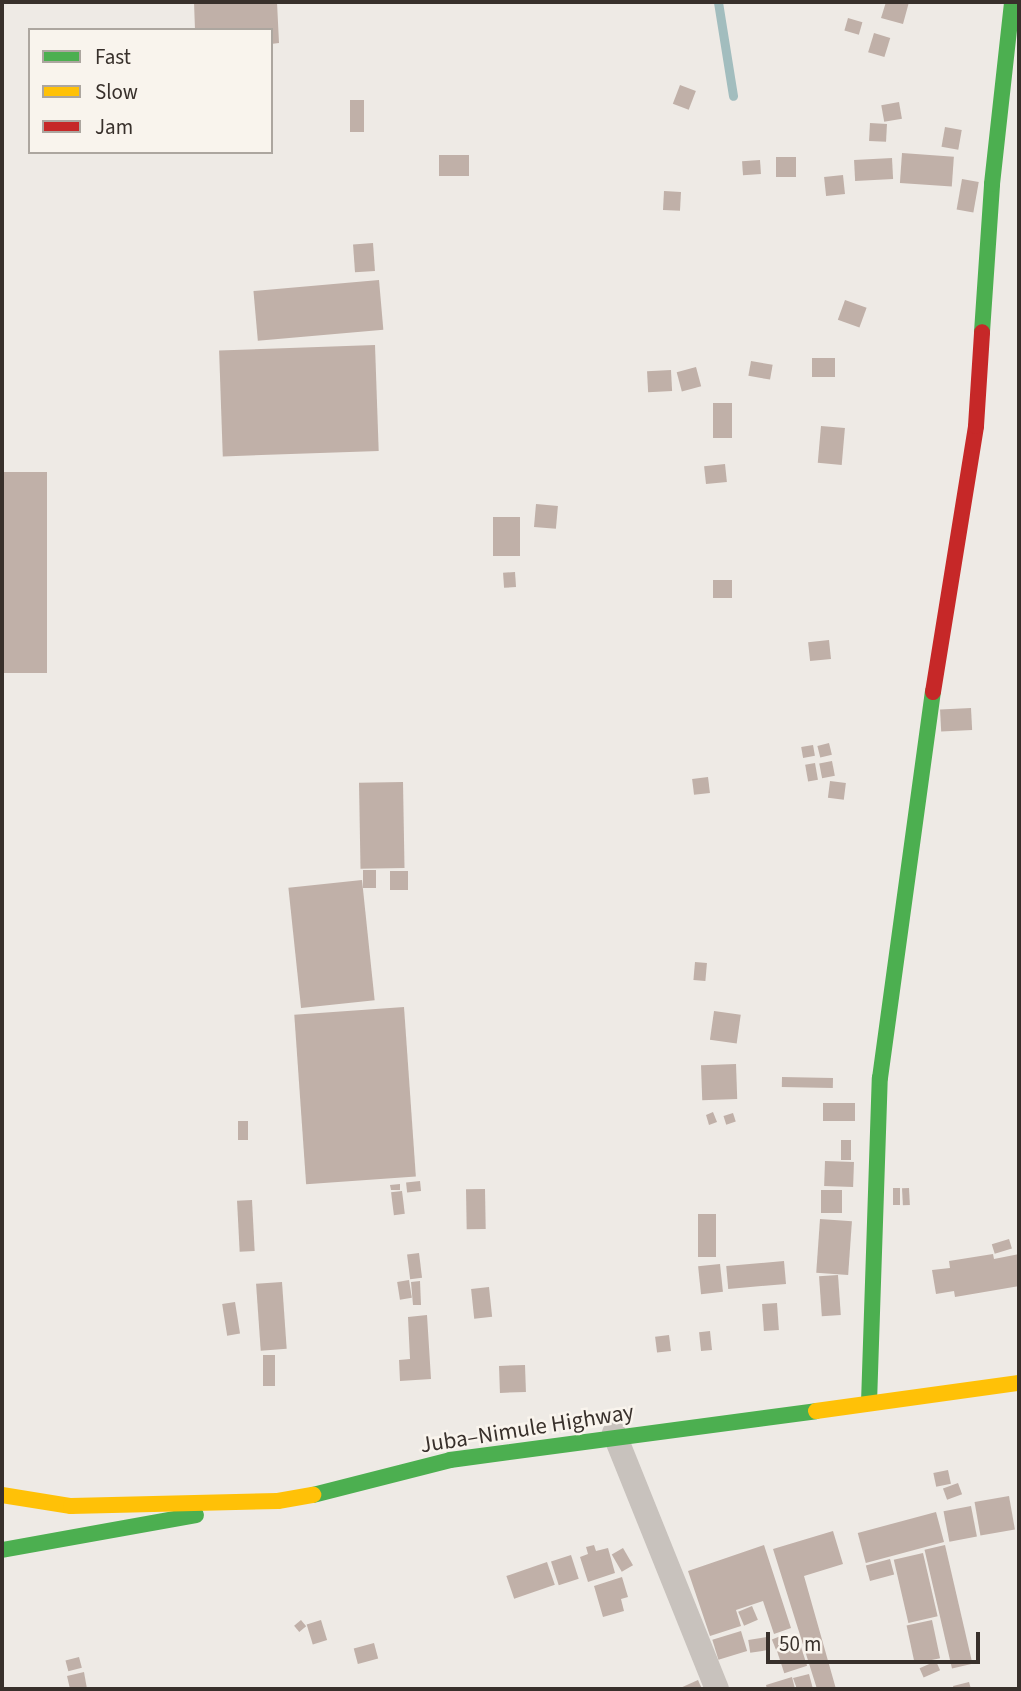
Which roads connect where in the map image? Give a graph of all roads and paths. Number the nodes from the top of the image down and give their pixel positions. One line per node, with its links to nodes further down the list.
1 (1012, 2): 3 (street)
2 (1019, 1383): 3 (street, Juba–Nimule Highway)
3 (869, 1404): 6 (street, Juba–Nimule Highway)
4 (614, 1433): 8 (street)
5 (2, 1495): 6 (street, Juba–Nimule Highway)
6 (278, 1501): 7 (street)
7 (2, 1550)
8 (717, 1689)

